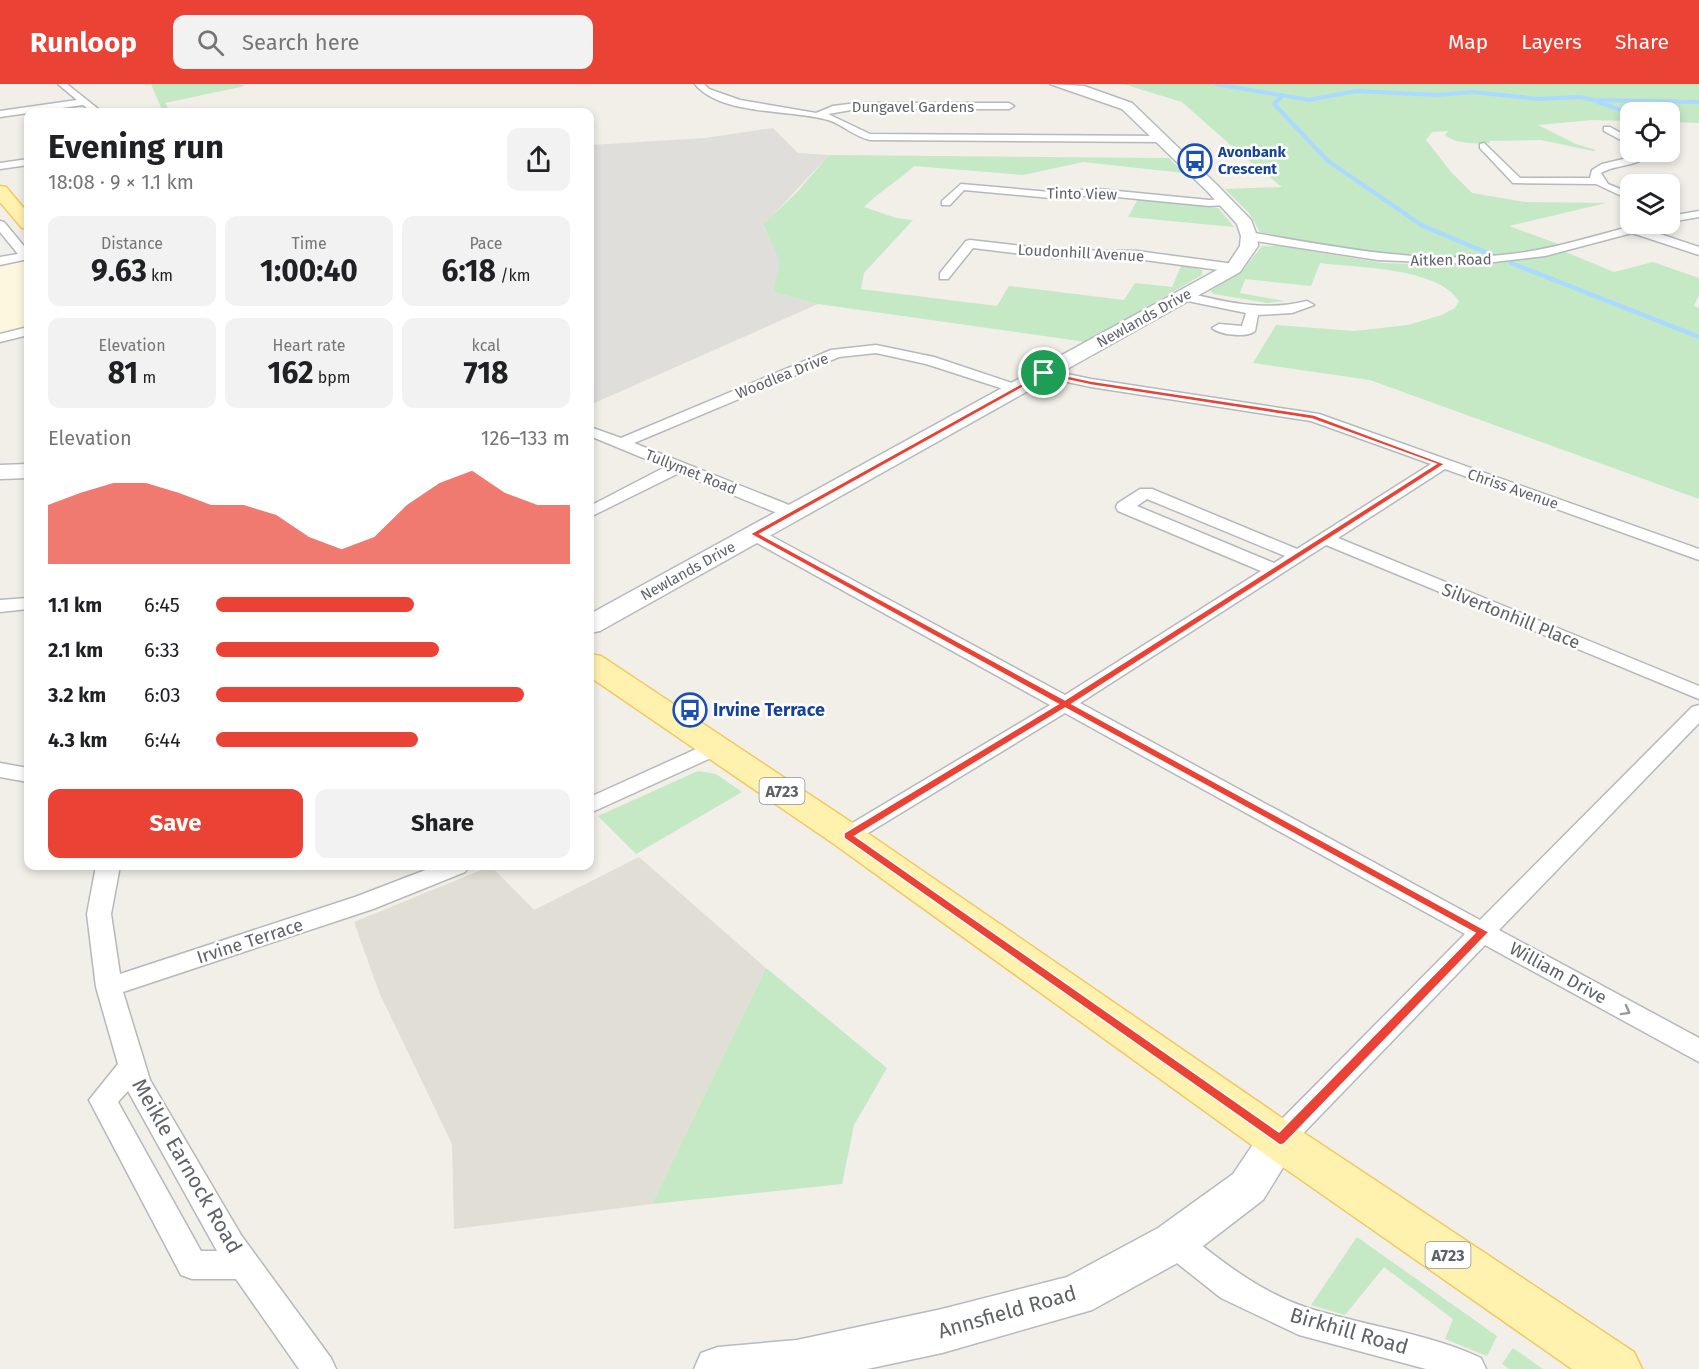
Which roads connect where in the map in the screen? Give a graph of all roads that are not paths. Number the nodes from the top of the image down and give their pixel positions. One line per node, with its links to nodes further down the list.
1 (62, 84): 4 (street)
2 (699, 84): 10 (street)
3 (1056, 84): 13 (street)
4 (84, 102): 6 (street); 7 (street)
5 (1009, 106): 10 (street, Dungavel Gardens)
6 (42, 108)
7 (92, 108)
8 (24, 111): 9 (street)
9 (0, 114)
10 (818, 115): 13 (street)
11 (1607, 129): 12 (street)
12 (1620, 136)
13 (1162, 139): 21 (street)
14 (1484, 146): 18 (street)
15 (1624, 162): 18 (street)
16 (24, 163): 17 (street)
17 (0, 166)
18 (1597, 182): 20 (street)
19 (0, 191): 25 (main road)
20 (1620, 192)
21 (1225, 202): 22 (street, Tinto View); 29 (street)
22 (946, 203)
23 (1699, 214): 24 (street)
24 (1680, 215)
25 (24, 219)
26 (0, 224): 31 (street)
27 (1620, 232): 29 (street, Aitken Road)
28 (1647, 234): 30 (street)
29 (1249, 236): 34 (street)
30 (1699, 251)
31 (24, 252)
32 (24, 256): 33 (street)
33 (0, 261)
34 (1230, 270): 35 (street, Loudonhill Avenue); 36 (street, Newlands Drive)
35 (944, 276)
36 (1183, 296): 38 (street); 42 (street, Newlands Drive)
37 (1307, 305): 38 (street)
38 (1253, 310): 39 (street)
39 (1218, 328)
40 (24, 333): 41 (street)
41 (0, 338)
42 (1044, 373): 43 (street, Newlands Drive); 46 (street, Chriss Avenue)
43 (1016, 389): 45 (street, Woodlea Drive); 51 (street, Newlands Drive)
44 (594, 432): 45 (street, Tullymet Road)
45 (622, 443): 47 (street, Tullymet Road)
46 (1442, 464): 53 (street); 55 (street, Chriss Avenue)
47 (678, 467): 50 (street); 51 (street, Tullymet Road)
48 (24, 471): 49 (street)
49 (0, 472)
50 (594, 510)
51 (793, 513): 52 (street, Newlands Drive)
52 (754, 534): 59 (street, Newlands Drive); 62 (street, William Drive)
53 (1324, 538): 54 (street); 61 (street, Silvertonhill Place)
54 (1297, 555): 56 (street); 56 (street)
55 (1699, 555)
56 (1274, 570): 62 (street)
57 (24, 604): 58 (street)
58 (0, 606)
59 (594, 623)
60 (594, 666): 65 (main road, A723)
61 (1699, 693)
62 (1065, 704): 69 (street); 72 (street, William Drive)
63 (1699, 711): 64 (street)
64 (1690, 734): 72 (street)
65 (716, 747): 68 (street); 69 (main road, A723)
66 (0, 770): 67 (street)
67 (24, 774)
68 (594, 804)
69 (848, 836): 76 (main road, A723)
70 (107, 870): 73 (street, Meikle Earnock Road)
71 (447, 870): 73 (street, Irvine Terrace)
72 (1483, 932): 74 (street, William Drive, one-way to 74); 76 (street)
73 (109, 987): 75 (street, Meikle Earnock Road)
74 (1699, 1051)
75 (132, 1067): 78 (street, Meikle Earnock Road); 78 (street, Meikle Earnock Road)
76 (1280, 1140): 77 (street, Annsfield Road); 82 (main road, A723)
77 (1174, 1242): 80 (street, Annsfield Road); 81 (street, Birkhill Road)
78 (244, 1265): 79 (street, Meikle Earnock Road)
79 (318, 1369)
80 (717, 1369)
81 (1469, 1369)
82 (1616, 1369)

